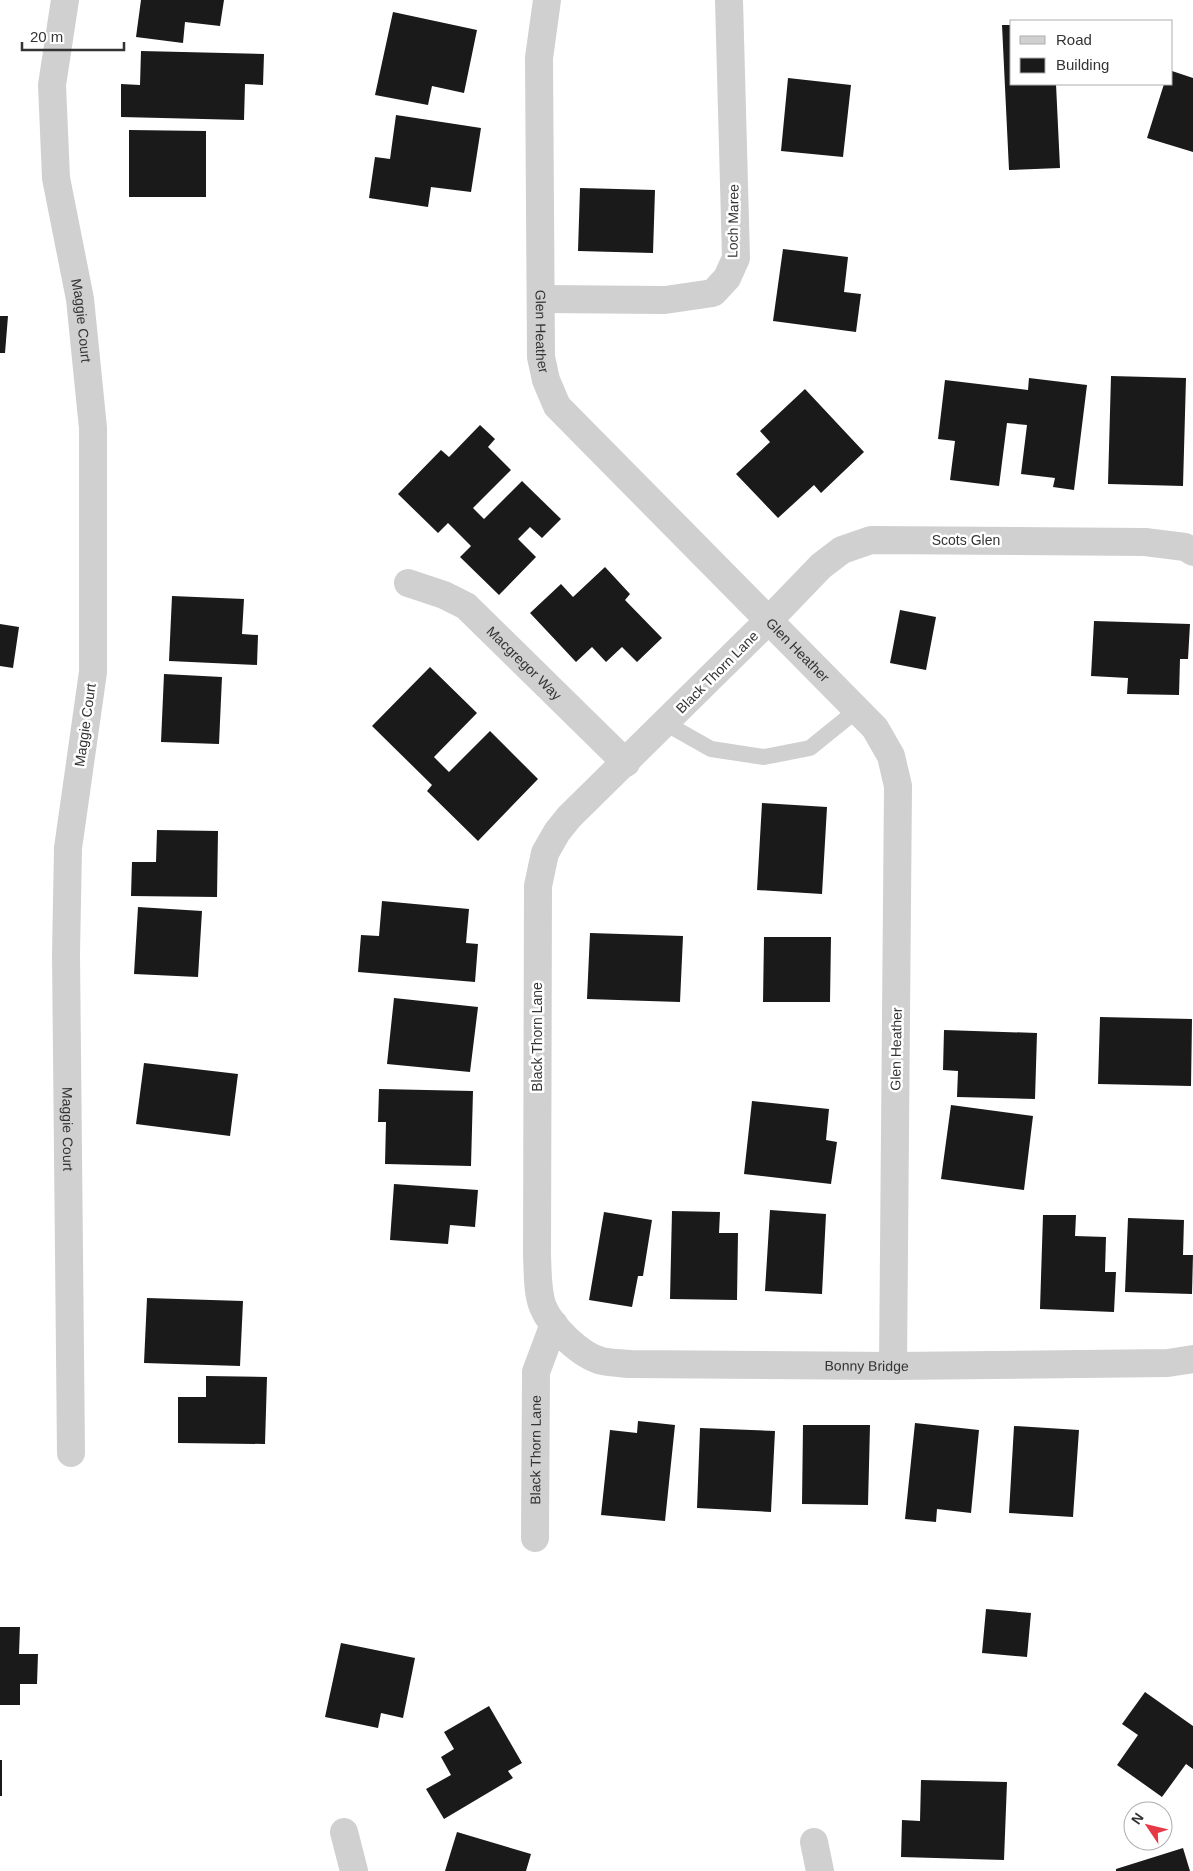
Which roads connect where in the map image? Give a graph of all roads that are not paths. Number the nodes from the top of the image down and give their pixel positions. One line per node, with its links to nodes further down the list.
1 (64, 0): 14 (street, Maggie Court)
2 (546, 0): 4 (street, Glen Heather)
3 (729, 0): 4 (street, Loch Maree)
4 (541, 299): 7 (street, Glen Heather)
5 (1193, 552): 7 (street, Scots Glen)
6 (408, 583): 10 (street, Macgregor Way)
7 (768, 621): 8 (street, Glen Heather); 9 (street, Black Thorn Lane)
8 (857, 710): 9 (lane); 13 (street, Glen Heather)
9 (665, 724): 10 (street, Black Thorn Lane)
10 (626, 763): 11 (street, Black Thorn Lane)
11 (554, 1324): 13 (street, Bonny Bridge); 15 (street, Black Thorn Lane)
12 (1193, 1359): 13 (street, Bonny Bridge)
13 (893, 1366)
14 (71, 1453)
15 (535, 1538)
16 (344, 1832): 18 (street)
17 (814, 1842): 19 (street)
18 (354, 1871)
19 (820, 1871)

